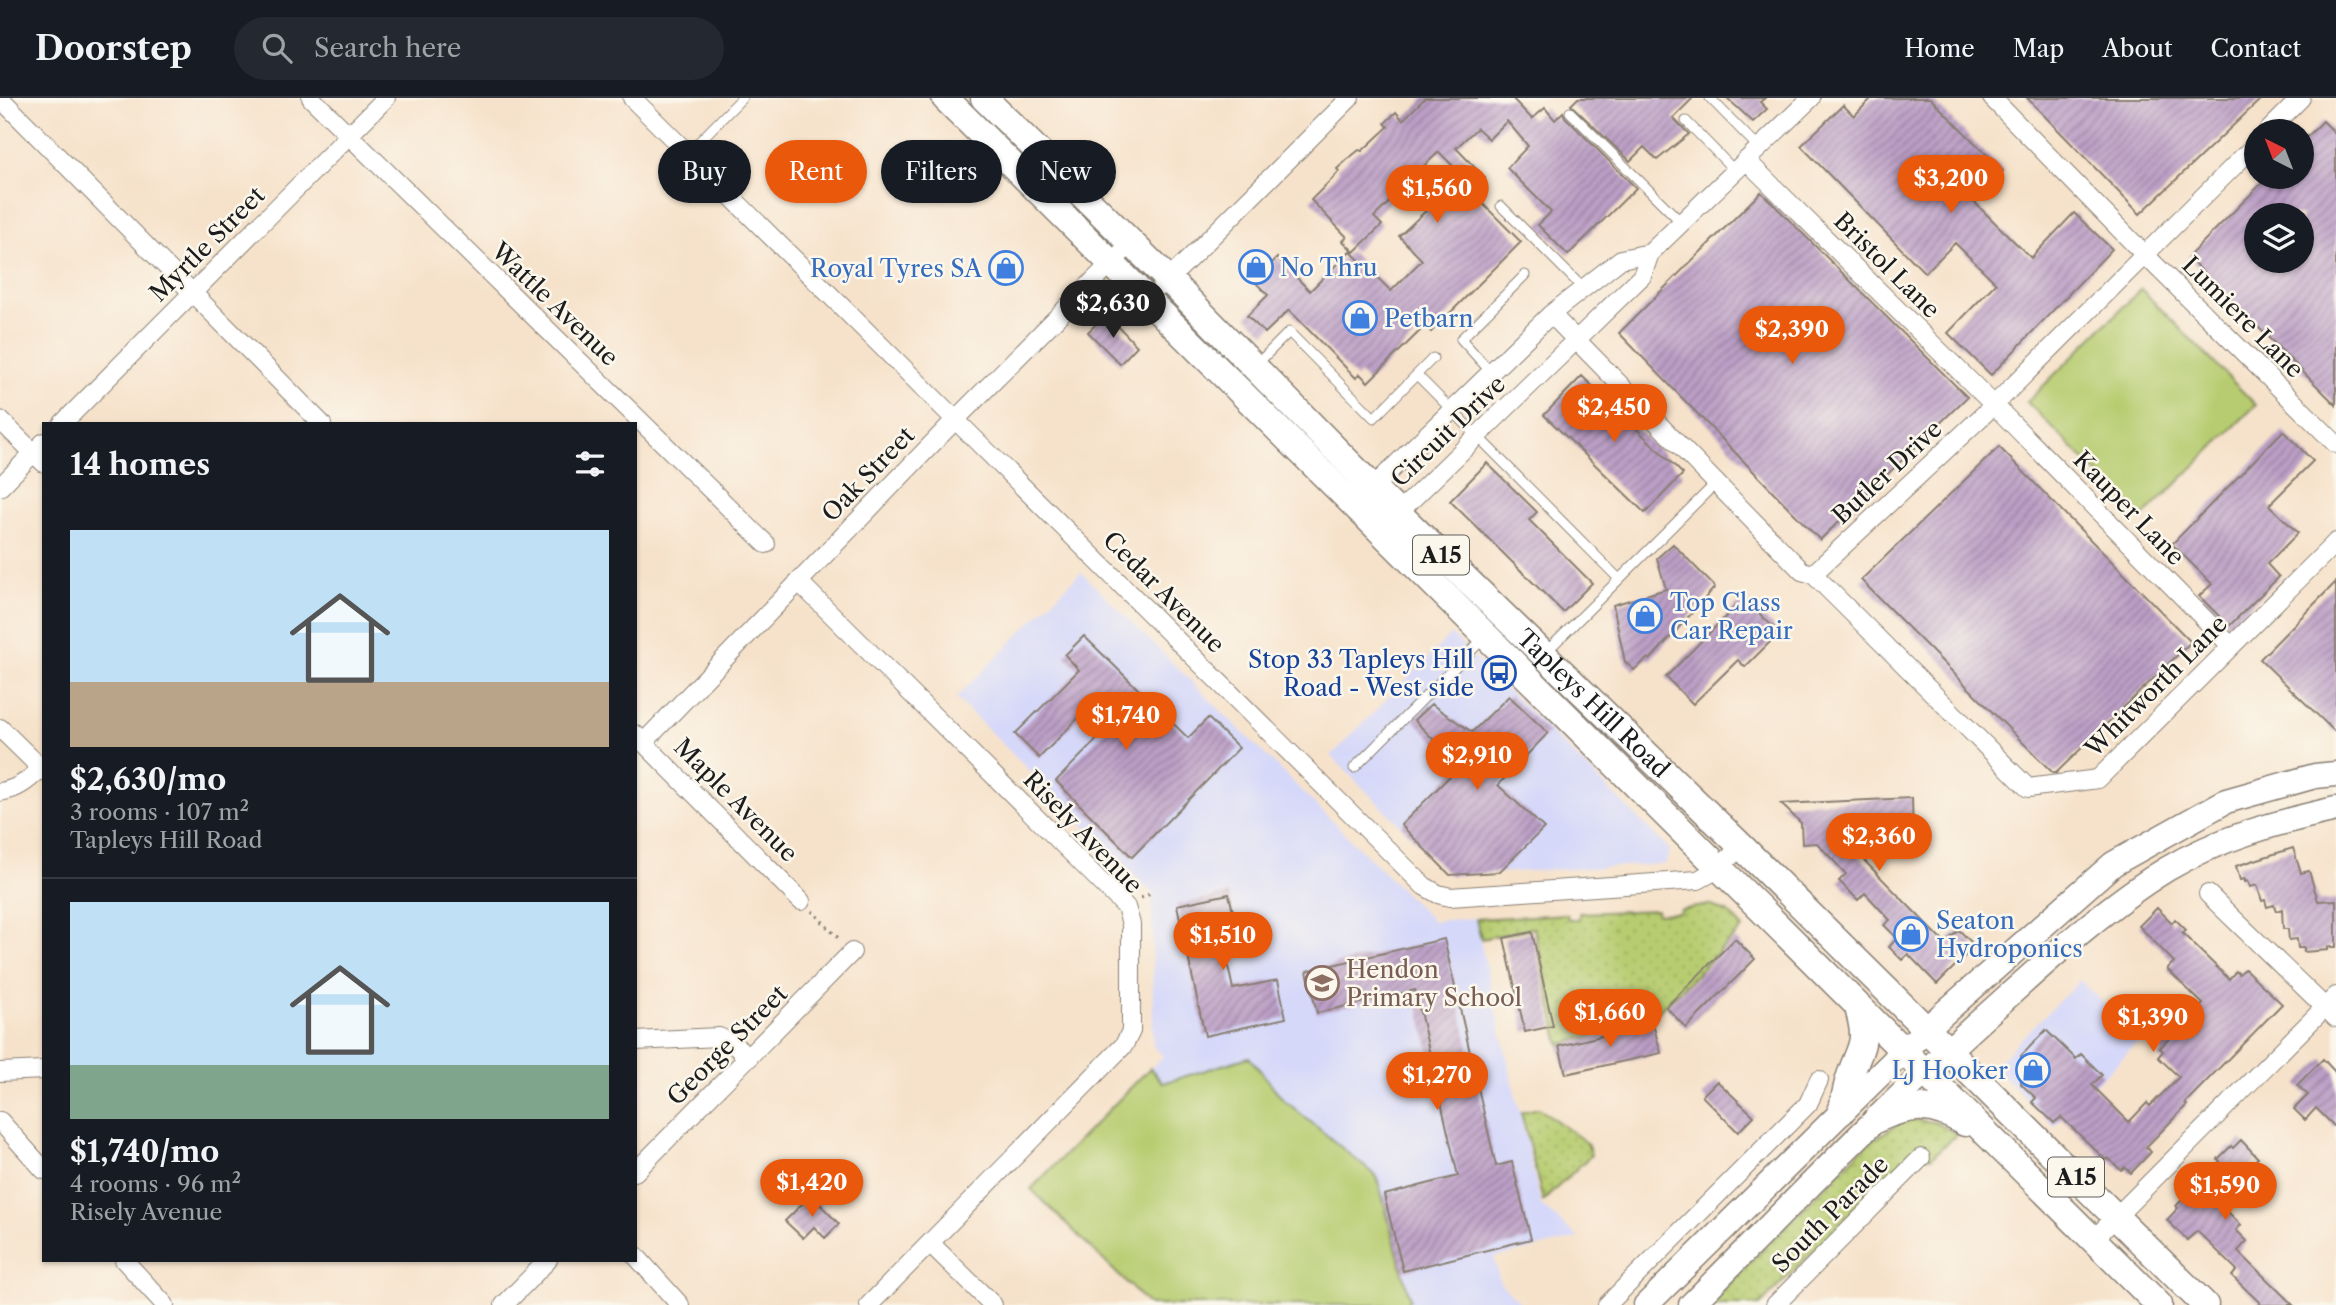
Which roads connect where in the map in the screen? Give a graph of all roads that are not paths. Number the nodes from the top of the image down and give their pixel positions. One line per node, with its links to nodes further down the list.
1 (0, 98): 31 (street)
2 (311, 98): 16 (street, Wattle Avenue)
3 (386, 98): 16 (street, Myrtle Street)
4 (632, 98): 17 (street, Cedar Avenue)
5 (742, 98): 18 (lane)
6 (945, 98): 27 (main road, Tapleys Hill Road / A15)
7 (984, 98): 24 (main road, Tapleys Hill Road / A15)
8 (1350, 98): 29 (street)
9 (1710, 98): 20 (lane)
10 (1811, 98): 20 (street, Circuit Drive)
11 (1992, 98): 26 (street, Lumiere Lane)
12 (2301, 98): 14 (street)
13 (1570, 112): 23 (lane)
14 (2280, 119)
15 (1686, 121): 20 (lane)
16 (349, 136): 31 (street, Myrtle Street); 54 (street, Wattle Avenue)
17 (675, 140)
18 (701, 140)
19 (2244, 156): 26 (street, Butler Drive)
20 (1747, 160): 23 (street, Circuit Drive); 39 (street, Bristol Lane)
21 (738, 203): 41 (street, Cedar Avenue)
22 (1501, 206): 30 (lane)
23 (1682, 223): 25 (street, Circuit Drive)
24 (1131, 243): 27 (street, Oak Street); 29 (main road, Tapleys Hill Road / A15)
25 (1650, 253): 30 (street, Circuit Drive); 34 (street, Circuit Drive)
26 (2145, 254): 39 (street, Butler Drive); 46 (street, Lumiere Lane)
27 (1110, 263): 32 (main road, Tapleys Hill Road / A15); 41 (street, Oak Street)
28 (1525, 275): 37 (lane)
29 (1168, 279): 32 (street); 36 (main road, Tapleys Hill Road / A15)
30 (1584, 289): 33 (street, Circuit Drive)
31 (192, 293): 43 (street, Myrtle Street); 44 (street)
32 (1147, 301): 52 (main road, Tapleys Hill Road / A15)
33 (1551, 314): 34 (street); 37 (street, Circuit Drive)
34 (1577, 339): 45 (street, Circuit Drive); 48 (street)
35 (1433, 358): 38 (lane)
36 (1254, 367): 38 (lane); 50 (main road, Tapleys Hill Road / A15)
37 (1491, 372): 40 (street, Circuit Drive)
38 (1417, 375): 40 (lane)
39 (1994, 405): 55 (street, Butler Drive); 59 (street, Kauper Lane)
40 (1452, 410): 45 (lane); 50 (street, Circuit Drive)
41 (956, 419): 57 (street, Oak Street); 69 (street, Cedar Avenue)
42 (0, 420): 47 (street)
43 (64, 422)
44 (320, 422)
45 (1477, 437): 51 (street, Circuit Drive); 56 (lane)
46 (2336, 444)
47 (40, 453): 49 (street)
48 (1716, 483): 55 (street); 56 (lane)
49 (0, 486)
50 (1373, 487): 51 (main road, Tapleys Hill Road / A15); 52 (street, Circuit Drive)
51 (1398, 513): 52 (street, Circuit Drive); 60 (main road, Tapleys Hill Road / A15)
52 (1367, 518): 58 (main road, Tapleys Hill Road / A15)
53 (2336, 542): 59 (street, Whitworth Lane)
54 (766, 544)
55 (1813, 574): 59 (street, Whitworth Lane)
56 (1619, 579): 60 (lane)
57 (798, 581): 62 (street, Oak Street); 95 (street, Risely Avenue)
58 (1485, 637): 63 (lane); 69 (main road, Tapleys Hill Road / A15)
59 (2230, 645)
60 (1544, 654): 68 (main road, Tapleys Hill Road / A15)
61 (0, 728): 64 (street)
62 (640, 738): 71 (street, Maple Avenue)
63 (1353, 768)
64 (42, 770): 66 (street)
65 (2336, 774): 75 (main road)
66 (0, 792)
67 (2336, 809): 77 (main road)
68 (1741, 846): 69 (street, Cedar Avenue); 75 (main road, Tapleys Hill Road / A15)
69 (1718, 869): 73 (main road, Tapleys Hill Road / A15)
70 (2208, 894): 74 (street)
71 (801, 901)
72 (852, 952): 79 (street, George Street)
73 (1858, 1007): 78 (main road, Tapleys Hill Road / A15); 84 (main road)
74 (2332, 1007): 93 (street)
75 (1926, 1029): 77 (main road, Tapleys Hill Road / A15); 78 (main road)
76 (637, 1041): 79 (street)
77 (1947, 1049): 82 (main road); 93 (main road, Tapleys Hill Road / A15)
78 (1902, 1051): 82 (main road, Tapleys Hill Road / A15); 84 (main road)
79 (749, 1058): 90 (street, George Street)
80 (42, 1070): 81 (street)
81 (0, 1072)
82 (1923, 1072): 85 (main road); 87 (main road, Tapleys Hill Road / A15)
83 (1819, 1080): 91 (street)
84 (1841, 1112): 92 (main road)
85 (1877, 1119): 87 (main road); 106 (main road)
86 (0, 1121): 89 (street)
87 (1987, 1136): 94 (main road, Tapleys Hill Road / A15)
88 (1920, 1158): 107 (street, South Parade)
89 (42, 1168)
90 (637, 1170)
91 (1713, 1199): 92 (street); 104 (street)
92 (1745, 1205): 105 (main road)
93 (2116, 1217): 94 (street); 109 (main road, Tapleys Hill Road / A15)
94 (2093, 1240): 108 (main road, Tapleys Hill Road / A15)
95 (930, 1243): 102 (street, Risely Avenue); 103 (street)
96 (637, 1257): 101 (street)
97 (126, 1262): 99 (street)
98 (546, 1262): 100 (street)
99 (164, 1305)
100 (504, 1305)
101 (680, 1305)
102 (870, 1305)
103 (993, 1305)
104 (1607, 1305)
105 (1647, 1305)
106 (1691, 1305)
107 (1775, 1305)
108 (2159, 1305)
109 (2205, 1305)

